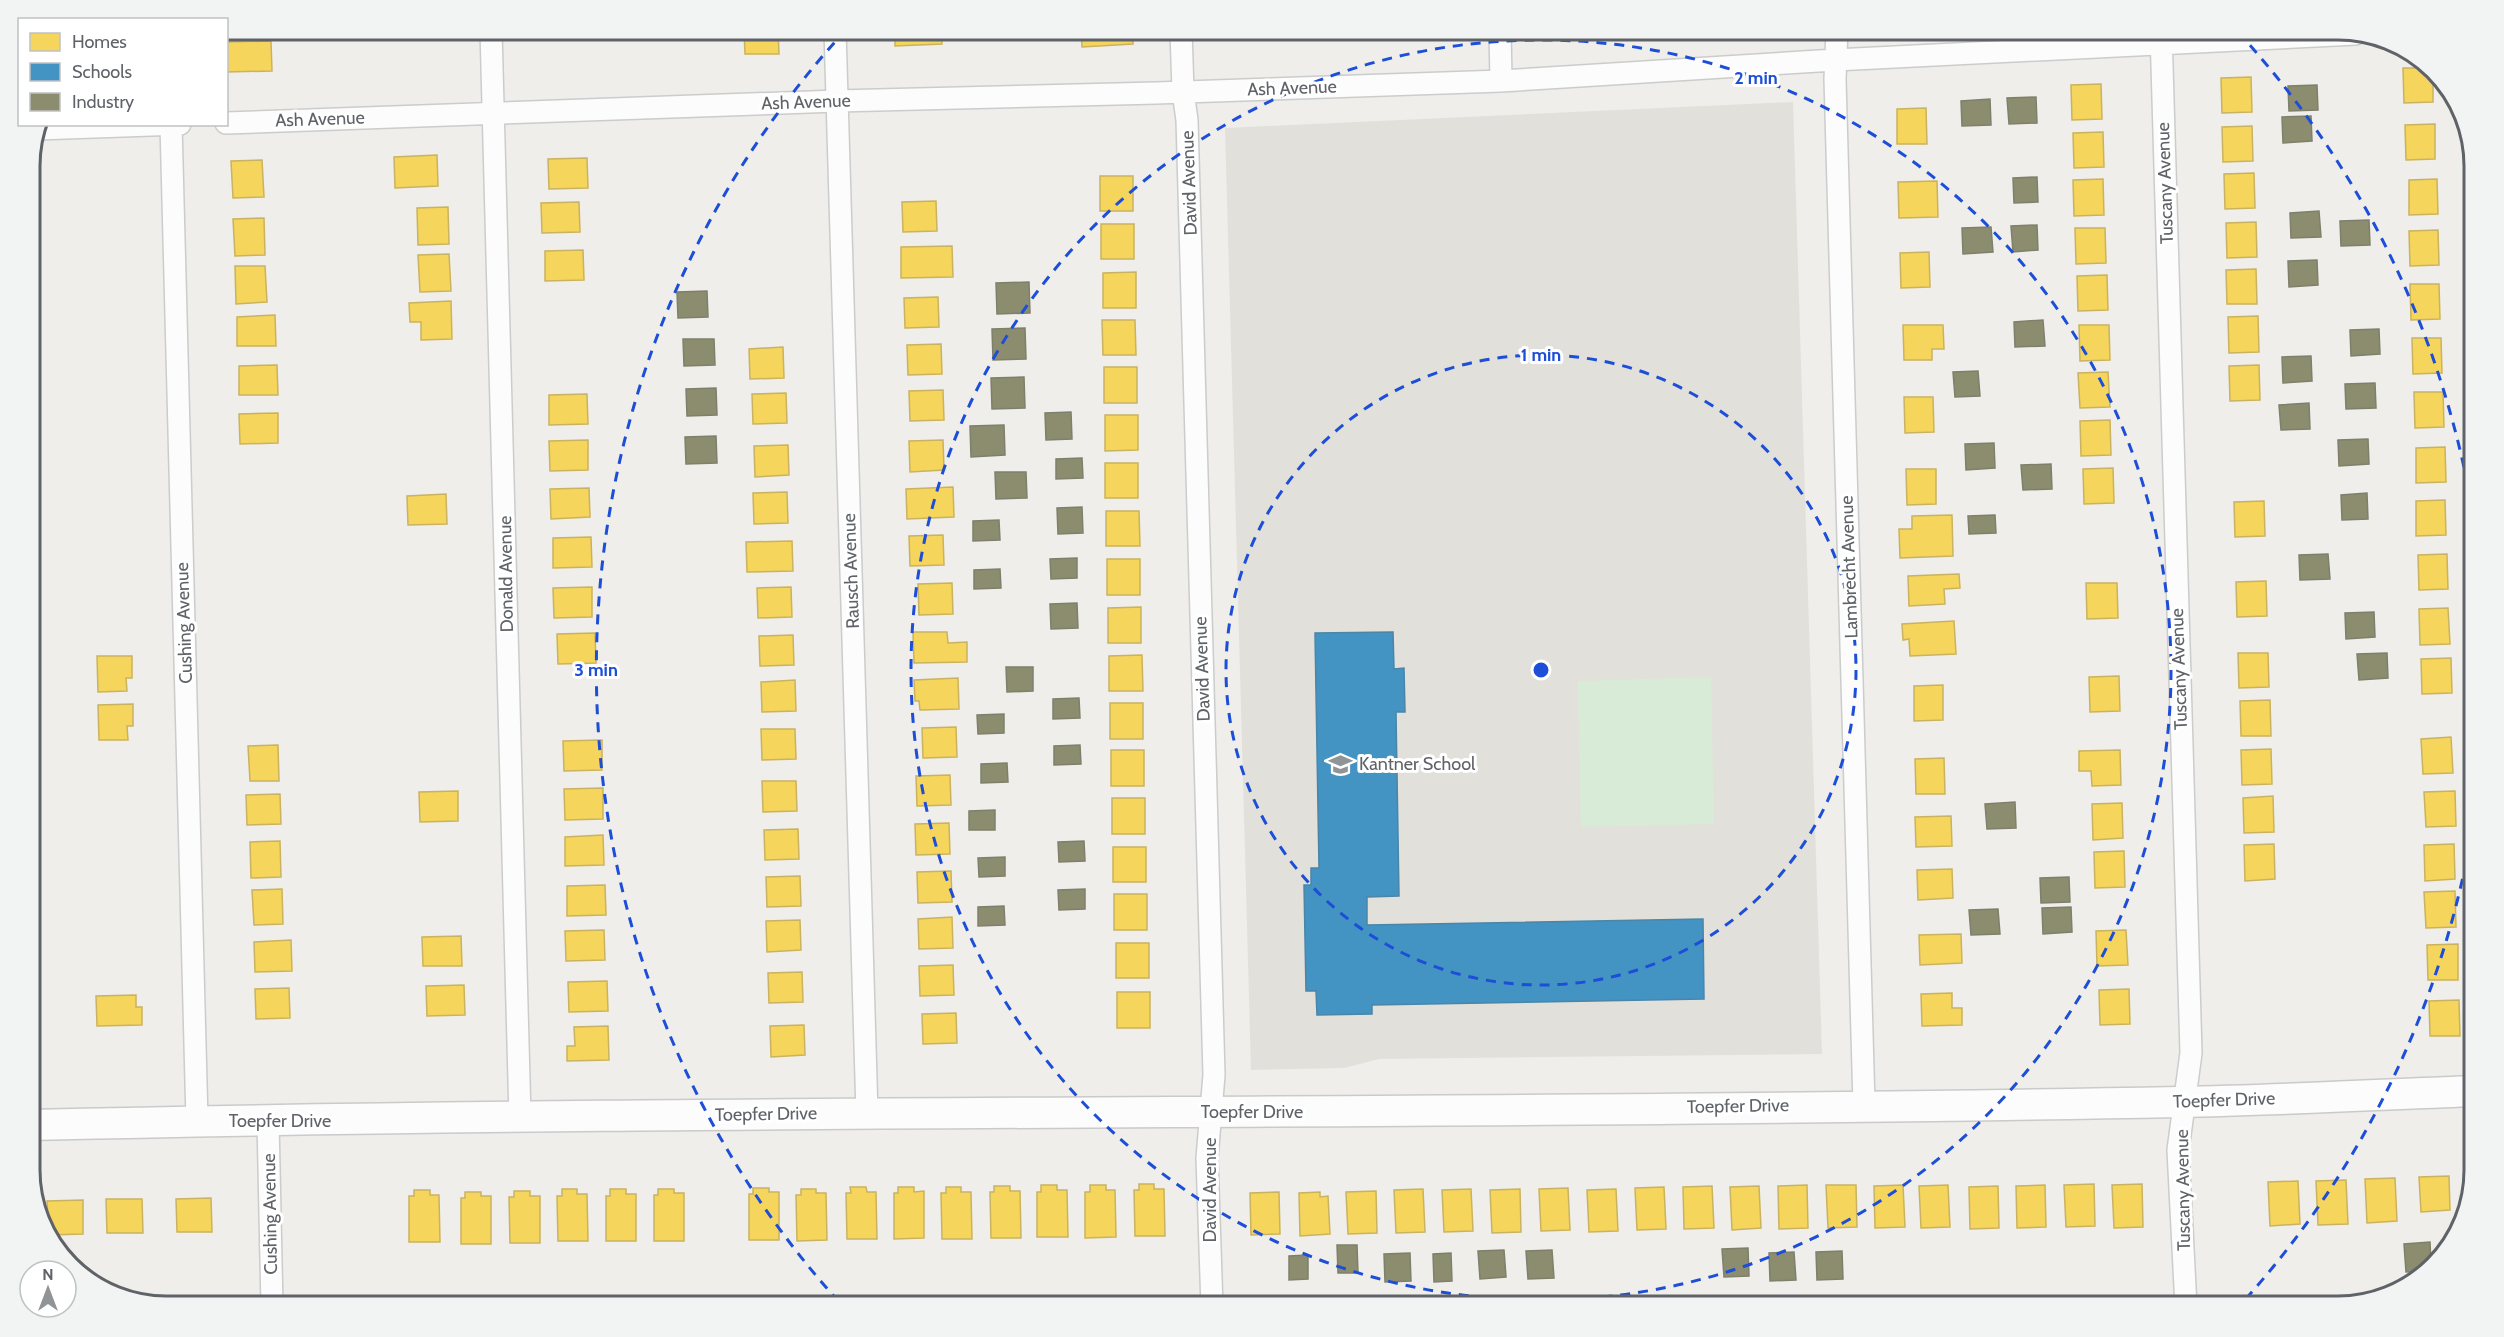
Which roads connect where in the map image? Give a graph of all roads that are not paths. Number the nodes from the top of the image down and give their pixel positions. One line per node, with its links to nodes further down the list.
1 (1500, 40): 9 (street)
2 (1837, 40): 8 (street, Lambrecht Avenue)
3 (2117, 40): 8 (street, Ash Avenue)
4 (2161, 40): 18 (street, Tuscany Avenue)
5 (491, 41): 12 (street, Donald Avenue)
6 (835, 41): 11 (street, Rausch Avenue)
7 (1181, 41): 10 (street, David Avenue)
8 (1835, 60): 9 (street, Ash Avenue); 19 (street, Lambrecht Avenue)
9 (1502, 81): 10 (street, Ash Avenue)
10 (1183, 92): 11 (street, Ash Avenue); 20 (street, David Avenue)
11 (837, 101): 12 (street, Ash Avenue); 21 (street, Rausch Avenue)
12 (494, 112): 13 (street, Ash Avenue); 22 (street, Donald Avenue)
13 (228, 123)
14 (138, 126): 16 (street)
15 (171, 126): 23 (street, Cushing Avenue)
16 (47, 129)
17 (2464, 1091): 18 (street, Toepfer Drive)
18 (2183, 1102): 19 (street, Toepfer Drive); 28 (street, Tuscany Avenue)
19 (1864, 1105): 20 (street, Toepfer Drive)
20 (1212, 1112): 21 (street, Toepfer Drive); 27 (street, David Avenue)
21 (867, 1113): 22 (street, Toepfer Drive)
22 (520, 1118): 24 (street, Toepfer Drive)
23 (197, 1121): 24 (street, Toepfer Drive); 25 (street, Toepfer Drive)
24 (268, 1121): 26 (street, Cushing Avenue)
25 (41, 1125)
26 (272, 1296)
27 (1212, 1296)
28 (2185, 1296)

